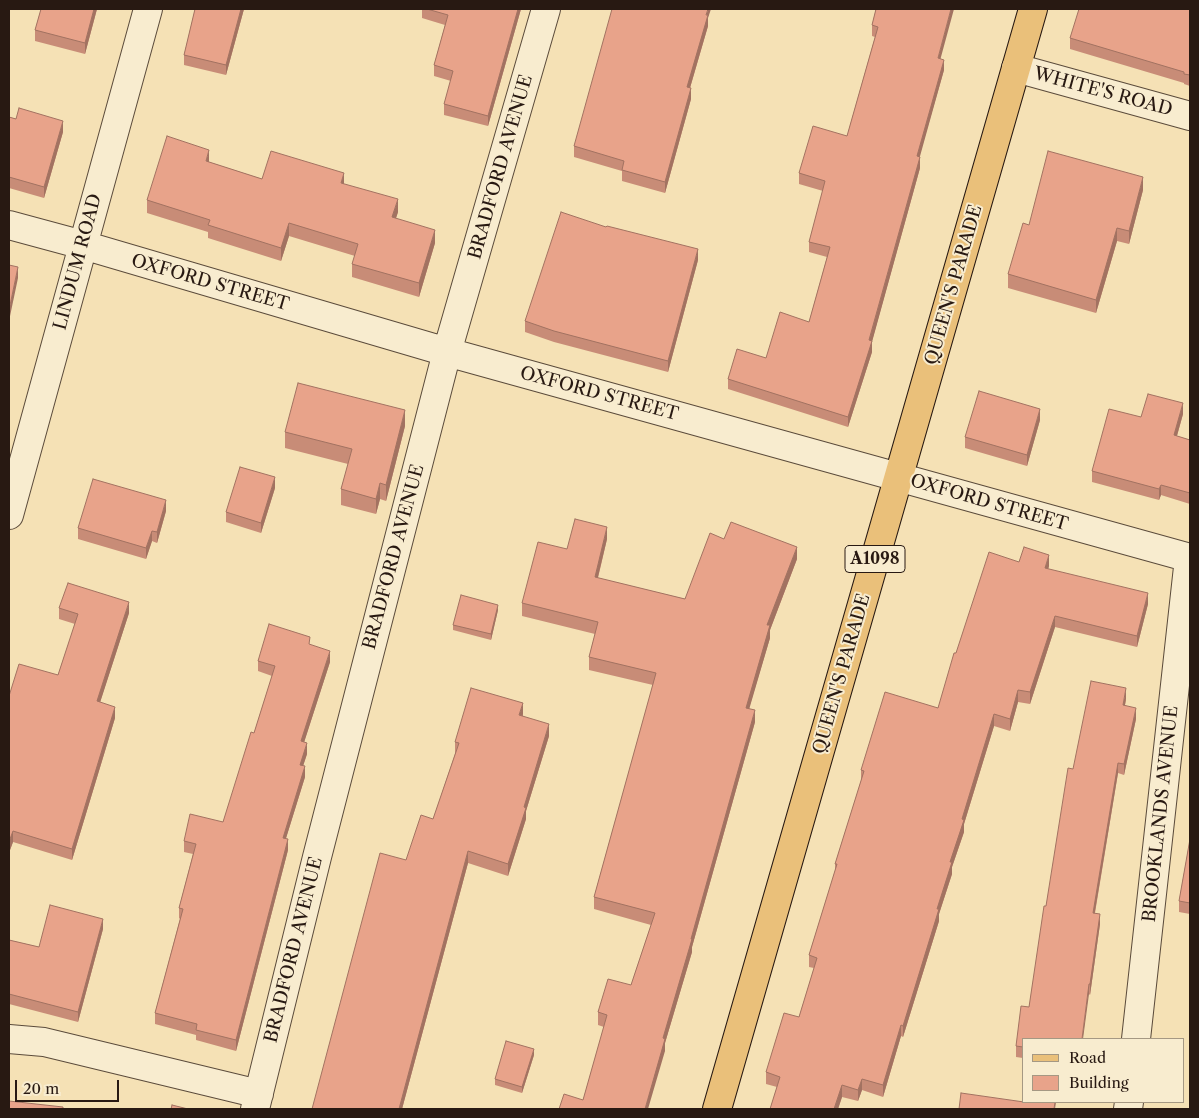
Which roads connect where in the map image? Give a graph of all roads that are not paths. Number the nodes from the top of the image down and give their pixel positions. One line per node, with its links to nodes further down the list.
1 (148, 9): 7 (street, LINDUM ROAD)
2 (546, 9): 8 (street, BRADFORD AVENUE)
3 (1033, 9): 4 (main road, QUEEN'S PARADE / A1098)
4 (1016, 68): 5 (street, WHITE'S ROAD); 9 (main road, QUEEN'S PARADE / A1098)
5 (1190, 116)
6 (9, 225): 7 (street, OXFORD STREET)
7 (83, 245): 8 (street, OXFORD STREET); 10 (street, LINDUM ROAD)
8 (447, 352): 9 (street, OXFORD STREET); 14 (street, BRADFORD AVENUE)
9 (898, 477): 11 (street, OXFORD STREET); 15 (main road, QUEEN'S PARADE / A1098)
10 (9, 515)
11 (1190, 558): 12 (street, BROOKLANDS AVENUE)
12 (1136, 1038)
13 (9, 1039): 14 (street)
14 (257, 1102)
15 (717, 1109)

